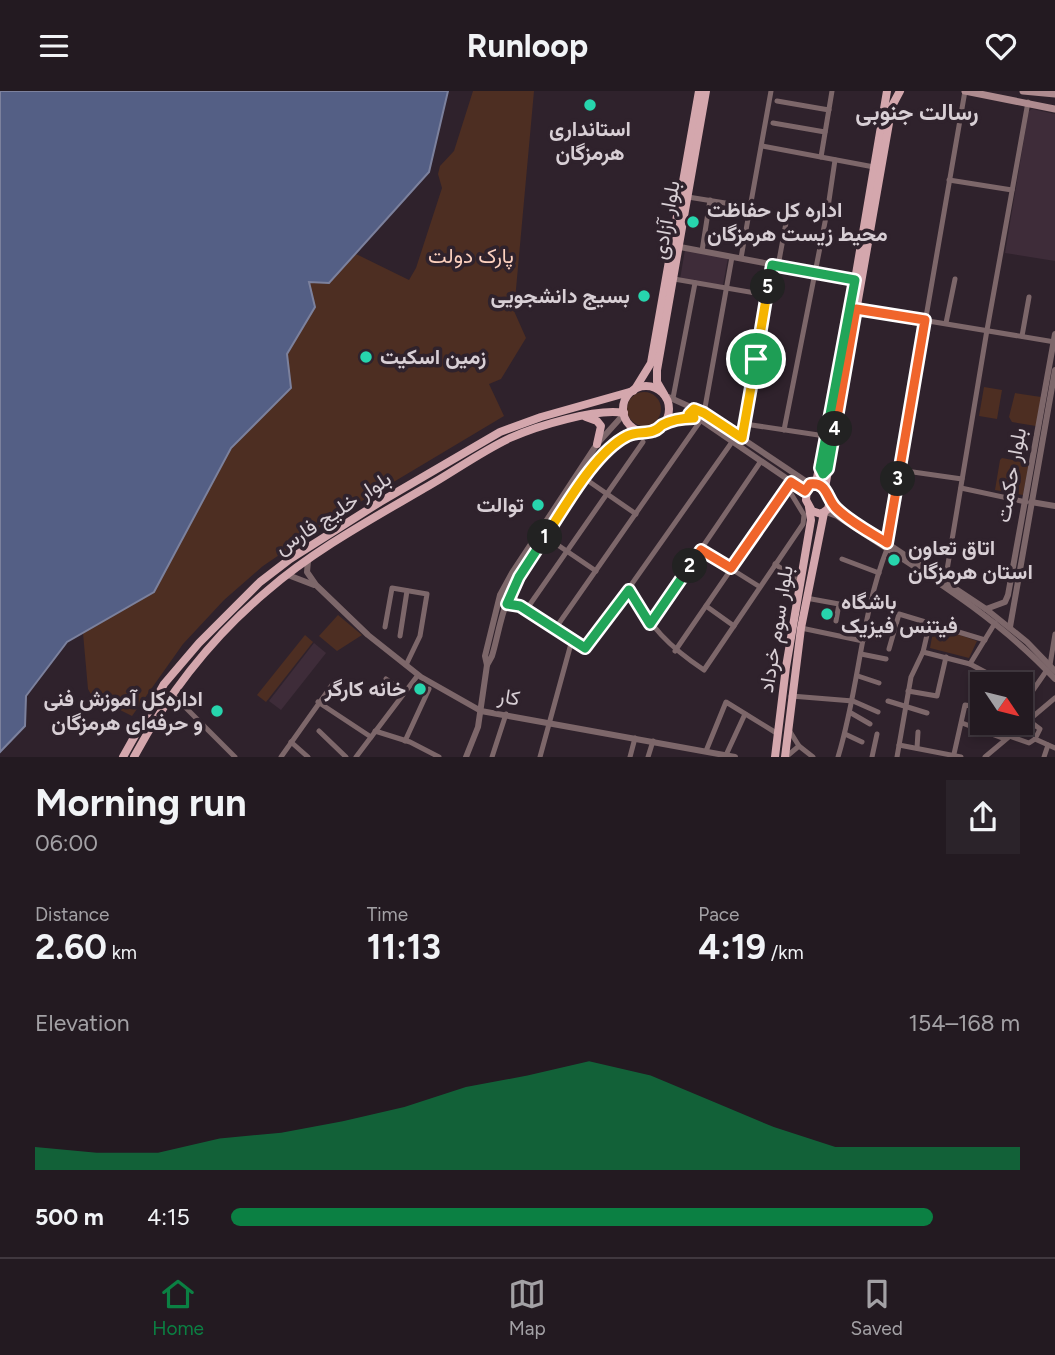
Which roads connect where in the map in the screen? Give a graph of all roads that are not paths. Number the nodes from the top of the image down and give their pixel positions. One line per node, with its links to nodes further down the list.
1 (699, 91): 46 (main road, بلوار آزادی)
2 (706, 91): 22 (main road, بلوار آزادی)
3 (771, 91): 16 (street)
4 (832, 91): 13 (street)
5 (887, 91): 12 (main road)
6 (900, 91): 12 (main road)
7 (965, 91): 11 (main road); 20 (street)
8 (1027, 92): 10 (main road)
9 (777, 101): 13 (street)
10 (1052, 101): 11 (main road); 11 (main road)
11 (1028, 102): 21 (street)
12 (888, 106): 19 (main road); 39 (main road)
13 (829, 110): 15 (street)
14 (774, 123): 15 (street)
15 (825, 132): 17 (street)
16 (762, 146): 17 (street); 24 (street)
17 (821, 157): 18 (street)
18 (835, 160): 19 (street); 31 (street)
19 (874, 167): 34 (main road)
20 (949, 180): 21 (street); 40 (street)
21 (1012, 190): 42 (street)
22 (688, 197): 23 (street); 26 (main road, بلوار آزادی)
23 (710, 200): 24 (street); 27 (street)
24 (750, 207): 29 (street)
25 (788, 212): 30 (street)
26 (680, 247): 27 (street); 32 (main road, بلوار آزادی)
27 (702, 251): 28 (street)
28 (732, 257): 29 (street); 36 (street)
29 (741, 258): 30 (street)
30 (775, 265): 31 (street); 37 (street)
31 (815, 272): 34 (street); 54 (street)
32 (674, 279): 35 (street); 47 (main road, بلوار آزادی)
33 (955, 279): 41 (street)
34 (855, 280): 56 (main road)
35 (695, 283): 36 (street); 47 (street)
36 (727, 289): 37 (street); 48 (street)
37 (767, 295): 53 (street)
38 (1029, 297): 43 (street)
39 (856, 309): 40 (street); 62 (main road)
40 (925, 320): 41 (street); 63 (street)
41 (946, 323): 42 (street)
42 (987, 330): 43 (street); 65 (street)
43 (1022, 336): 44 (street)
44 (1055, 339): 72 (street, بلوار حکمت)
45 (1055, 370): 72 (street, بلوار حکمت)
46 (634, 390): 47 (main road); 49 (main road); 183 (main road, بلوار خلیج فارس)
47 (667, 396): 48 (street); 52 (main road)
48 (701, 411): 51 (street); 57 (street)
49 (624, 414): 50 (main road, بلوار خلیج فارس); 55 (main road); 60 (street)
50 (583, 416): 60 (main road); 84 (main road, بلوار خلیج فارس)
51 (697, 419): 52 (street); 59 (street); 76 (street)
52 (664, 424): 55 (main road)
53 (745, 424): 54 (street); 57 (street)
54 (784, 430): 56 (street)
55 (640, 432): 64 (street)
56 (825, 436): 62 (main road)
57 (742, 438): 67 (street)
58 (643, 442): 70 (street)
59 (732, 442): 61 (street); 94 (street)
60 (597, 444): 125 (street)
61 (761, 461): 66 (street); 81 (street)
62 (824, 468): 67 (main road); 68 (main road)
63 (899, 470): 65 (street); 80 (street)
64 (584, 478): 70 (street); 79 (street)
65 (962, 479): 69 (street)
66 (789, 484): 67 (street); 85 (street); 86 (street)
67 (810, 486): 68 (main road); 73 (main road)
68 (825, 488): 71 (main road)
69 (961, 488): 72 (street); 91 (street)
70 (607, 494): 76 (street); 82 (street)
71 (830, 501): 75 (main road); 80 (street)
72 (1027, 502): 74 (street); 101 (street, بلوار حکمت); 109 (street, بلوار حکمت)
73 (808, 506): 75 (main road); 78 (main road, بلوار سوم خرداد)
74 (1055, 506)
75 (825, 512): 77 (main road, بلوار سوم خرداد); 80 (street)
76 (636, 514): 87 (street)
77 (819, 531): 78 (main road); 97 (main road, بلوار سوم خرداد)
78 (809, 533): 90 (main road, بلوار سوم خرداد)
79 (546, 537): 82 (street); 96 (street)
80 (887, 546): 88 (street); 91 (street); 105 (street)
81 (701, 550): 86 (street); 106 (street)
82 (567, 551): 87 (street); 102 (street)
83 (842, 559): 88 (street)
84 (308, 561): 89 (main road, بلوار خلیج فارس); 92 (street)
85 (775, 564): 90 (street); 93 (street)
86 (731, 568): 93 (street); 99 (street)
87 (596, 571): 111 (street)
88 (879, 573): 116 (street)
89 (288, 575): 92 (street); 138 (main road, بلوار خلیج فارس)
90 (800, 582): 161 (main road, بلوار سوم خرداد)
91 (945, 582): 101 (street)
92 (316, 586): 124 (street, کار)
93 (760, 587): 107 (street)
94 (629, 590): 106 (street); 114 (street)
95 (407, 591): 108 (street); 113 (street); 124 (street)
96 (511, 592): 98 (street); 100 (street)
97 (806, 598): 103 (street); 110 (main road, بلوار سوم خرداد)
98 (507, 604): 100 (street); 125 (street)
99 (706, 605): 107 (street); 118 (street)
100 (520, 606): 102 (street)
101 (986, 609): 109 (street)
102 (526, 610): 111 (street)
103 (836, 621)
104 (930, 622): 115 (street); 117 (street); 119 (street)
105 (995, 623): 115 (street); 126 (street)
106 (650, 624): 118 (street)
107 (734, 626): 118 (street)
108 (385, 627)
109 (1010, 627): 126 (street)
110 (801, 628): 116 (street); 139 (main road, بلوار سوم خرداد)
111 (555, 629): 114 (street)
112 (1055, 634): 126 (street)
113 (400, 636)
114 (572, 640): 153 (street)
115 (985, 640): 123 (street)
116 (863, 641): 120 (street)
117 (889, 649)
118 (675, 650)
119 (923, 652): 121 (street); 136 (street)
120 (861, 654): 122 (street); 129 (street)
121 (946, 657): 123 (street); 136 (street)
122 (886, 659)
123 (970, 664): 127 (street)
124 (406, 665): 128 (street, کار)
125 (487, 665): 146 (street)
126 (1051, 669): 131 (street); 135 (street)
127 (985, 672)
128 (418, 675): 137 (street); 146 (street, کار)
129 (858, 676): 132 (street); 141 (street)
130 (386, 679): 137 (street)
131 (1055, 679)
132 (879, 683)
133 (332, 685): 143 (street)
134 (429, 689): 168 (street)
135 (1033, 690)
136 (908, 691): 145 (street)
137 (405, 692): 160 (street)
138 (172, 694): 178 (main road, بلوار خلیج فارس); 185 (street)
139 (791, 696): 141 (street); 157 (main road, بلوار سوم خرداد)
140 (1055, 698): 152 (street)
141 (853, 701): 147 (street); 148 (street)
142 (888, 701): 145 (street)
143 (318, 702): 160 (street); 170 (street)
144 (970, 706): 155 (street)
145 (904, 707): 149 (street); 173 (street)
146 (481, 711): 150 (street, کار); 192 (street)
147 (878, 712)
148 (851, 713): 156 (street); 162 (street)
149 (927, 713)
150 (506, 714): 153 (street, کار); 193 (street)
151 (745, 714): 161 (street); 177 (street); 181 (street)
152 (1033, 716)
153 (548, 722): 165 (street, کار); 194 (street)
154 (1033, 722): 167 (street)
155 (962, 723): 166 (street); 182 (street)
156 (870, 724)
157 (787, 727): 172 (street); 199 (main road, بلوار سوم خرداد)
158 (319, 731): 188 (street)
159 (918, 732): 176 (street)
160 (373, 734): 168 (street); 180 (street)
161 (778, 734): 198 (main road, بلوار سوم خرداد)
162 (845, 734): 171 (street); 201 (street)
163 (877, 734): 202 (street)
164 (1011, 735): 166 (street)
165 (635, 738): 169 (street, کار); 195 (street)
166 (1007, 738): 167 (street); 204 (street)
167 (1035, 739): 174 (street)
168 (405, 741): 175 (street)
169 (653, 741): 177 (street, کار); 196 (street)
170 (291, 742): 186 (street); 187 (street)
171 (862, 742)
172 (799, 745): 199 (street); 200 (street)
173 (899, 745): 176 (street); 203 (street)
174 (1052, 746): 205 (street)
175 (424, 748): 190 (street); 191 (street)
176 (917, 748): 179 (street)
177 (706, 751): 181 (street, کار)
178 (136, 753): 184 (street)
179 (931, 753): 182 (street)
180 (358, 754): 189 (street)
181 (726, 755): 197 (street, کار)
182 (958, 755)
183 (123, 757)
184 (146, 757)
185 (234, 757)
186 (281, 757)
187 (308, 757)
188 (346, 757)
189 (366, 757)
190 (419, 757)
191 (439, 757)
192 (466, 757)
193 (492, 757)
194 (540, 757)
195 (629, 757)
196 (648, 757)
197 (735, 757)
198 (775, 757)
199 (785, 757)
200 (813, 757)
201 (838, 757)
202 (872, 757)
203 (897, 757)
204 (985, 757)
205 (1044, 757)

